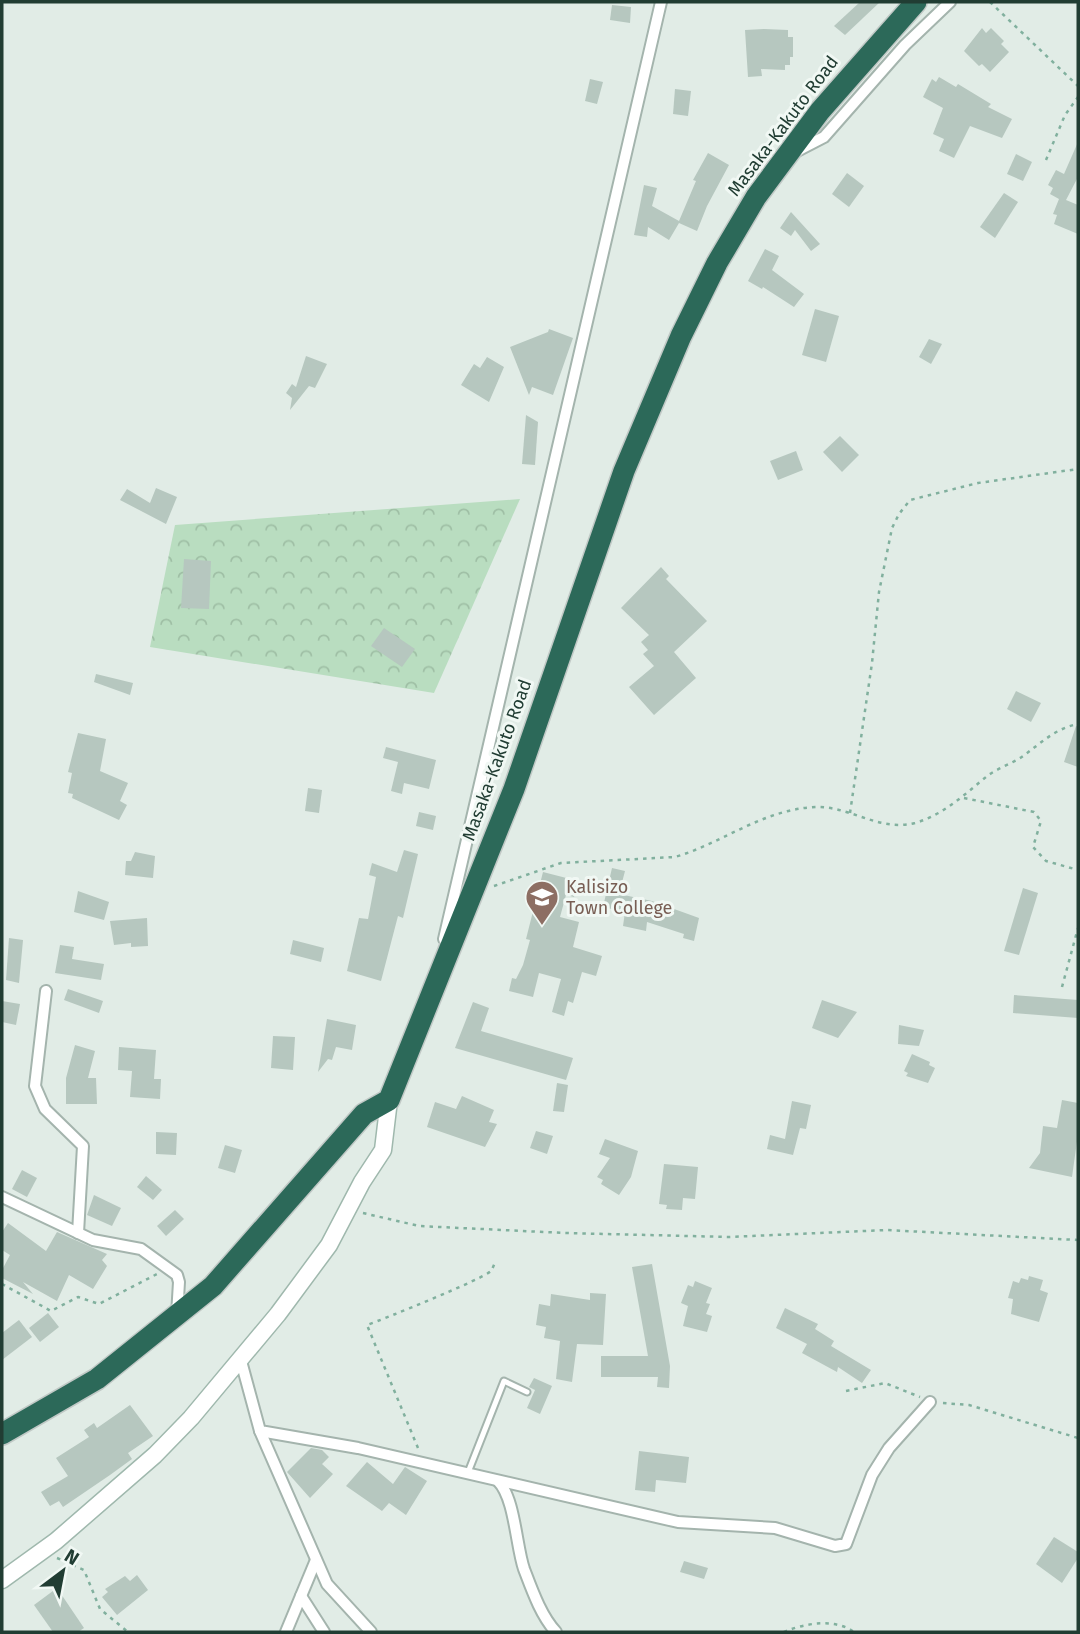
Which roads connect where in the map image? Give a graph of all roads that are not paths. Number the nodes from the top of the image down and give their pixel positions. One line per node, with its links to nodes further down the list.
1 (661, 2): 5 (street)
2 (916, 2): 4 (highway, Masaka-Kakuto Road)
3 (950, 2): 4 (street)
4 (783, 159): 5 (highway, Masaka-Kakuto Road)
5 (434, 983): 7 (highway, Masaka-Kakuto Road)
6 (47, 991): 9 (street)
7 (389, 1100): 10 (highway); 11 (street)
8 (2, 1197): 9 (street)
9 (78, 1233): 10 (street)
10 (177, 1317): 15 (highway)
11 (241, 1361): 14 (street); 19 (street)
12 (527, 1392): 16 (lane)
13 (930, 1402): 17 (street)
14 (260, 1431): 16 (street); 18 (street)
15 (2, 1434)
16 (467, 1475): 17 (street)
17 (498, 1481): 24 (street)
18 (316, 1560): 20 (street); 23 (street)
19 (2, 1580)
20 (301, 1596): 21 (street); 22 (street)
21 (286, 1632)
22 (324, 1632)
23 (370, 1632)
24 (556, 1632)

